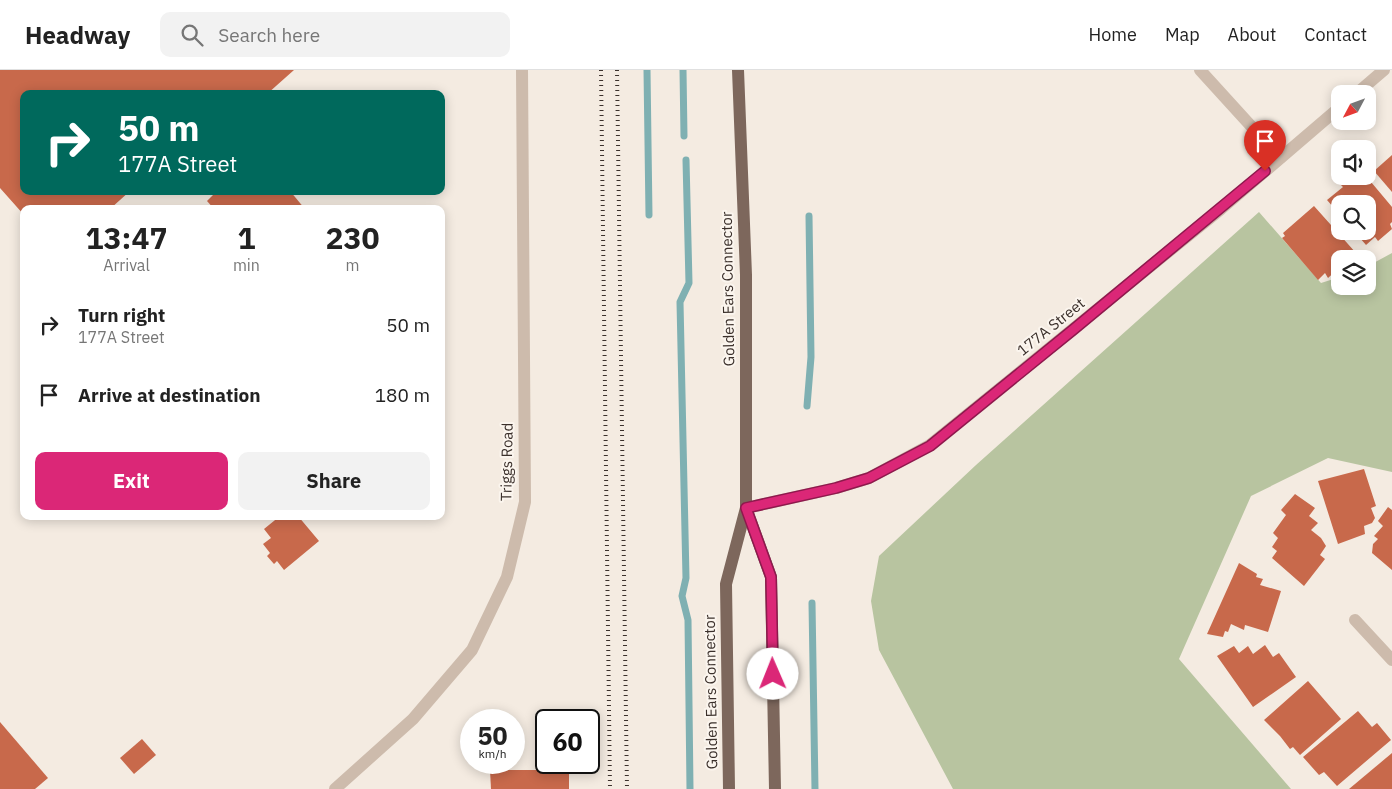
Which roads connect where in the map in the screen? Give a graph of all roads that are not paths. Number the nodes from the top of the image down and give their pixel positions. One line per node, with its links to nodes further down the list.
1 (522, 70): 11 (street, Triggs Road)
2 (738, 70): 8 (main road, Golden Ears Connector)
3 (1200, 70): 7 (street)
4 (1384, 70): 5 (street)
5 (1366, 85)
6 (1331, 115): 7 (street, 177A Street)
7 (1280, 158): 8 (street, 177A Street)
8 (746, 508): 12 (main road, Golden Ears Connector); 13 (main road, Golden Ears Connector)
9 (1355, 620): 10 (street)
10 (1392, 660)
11 (335, 789)
12 (729, 789)
13 (775, 789)

